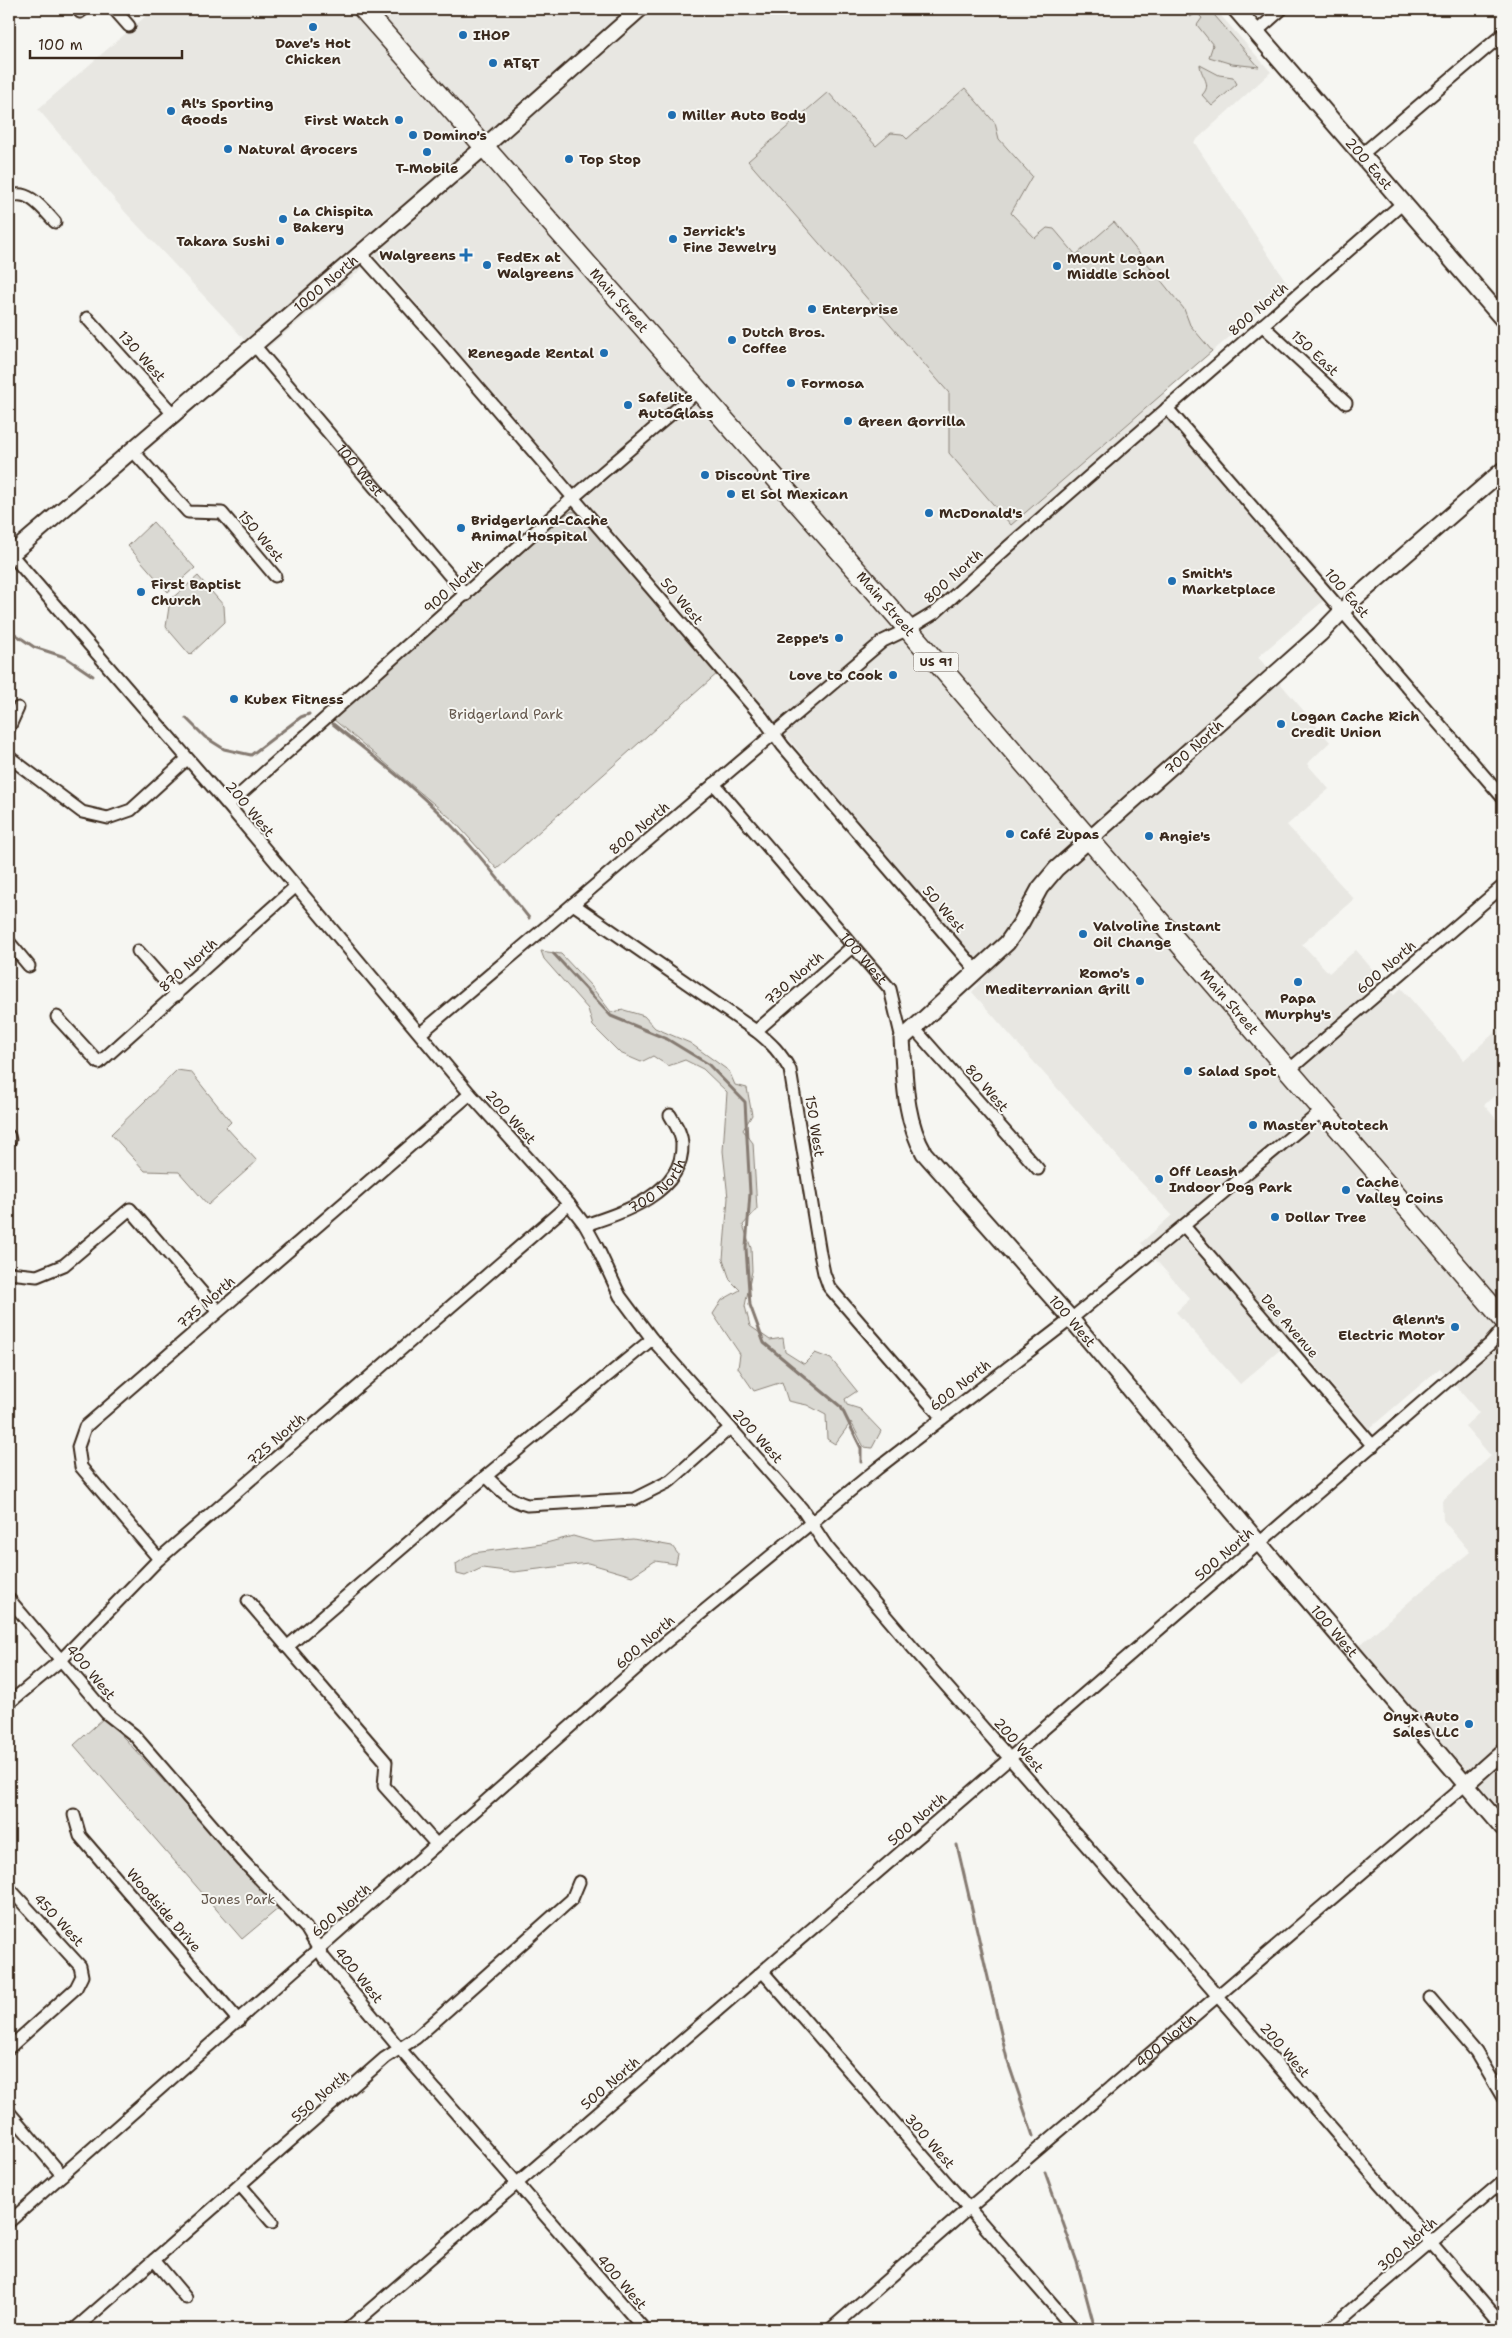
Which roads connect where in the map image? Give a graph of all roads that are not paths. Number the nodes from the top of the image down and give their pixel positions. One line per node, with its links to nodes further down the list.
1 (114, 9): 6 (street)
2 (363, 9): 9 (main road, Main Street / US 91)
3 (640, 9): 9 (street, 1000 North)
4 (1236, 9): 7 (main road, 200 East)
5 (1282, 9): 7 (street)
6 (129, 26)
7 (1256, 32): 10 (main road, 200 East)
8 (1503, 34): 10 (street)
9 (483, 148): 14 (street, 1000 North); 19 (main road, Main Street / US 91)
10 (1361, 155): 12 (main road, 200 East)
11 (9, 198): 13 (street)
12 (1403, 203): 16 (main road, 200 East); 17 (street, 800 North)
13 (55, 222)
14 (360, 253): 18 (street, 1000 North); 25 (street, 50 West)
15 (87, 318): 22 (street, 130 West)
16 (1503, 319)
17 (1262, 325): 20 (street, 150 East); 21 (street, 800 North)
18 (254, 344): 22 (street, 1000 North); 28 (street, 100 West)
19 (699, 390): 25 (street, 900 North); 30 (main road, Main Street / US 91)
20 (1346, 403)
21 (1167, 408): 29 (street, 100 East); 30 (street, 800 North)
22 (174, 414): 23 (street, 1000 North)
23 (132, 450): 26 (street, 1000 North); 27 (street, 150 West)
24 (1503, 470): 29 (street, 700 North)
25 (574, 497): 28 (street, 900 North); 33 (street, 50 West)
26 (9, 555): 35 (street, 200 West)
27 (275, 576)
28 (466, 595): 38 (street, 900 North)
29 (1343, 612): 37 (street, 100 East); 39 (street, 700 North)
30 (908, 629): 33 (street, 800 North); 39 (main road, Main Street / US 91)
31 (18, 708): 32 (street)
32 (9, 728)
33 (774, 733): 36 (street, 800 North); 47 (street, 50 West)
34 (9, 758): 35 (street)
35 (186, 759): 38 (street, 200 West)
36 (714, 784): 42 (street, 800 North); 44 (street, 100 West)
37 (1503, 798)
38 (228, 805): 40 (street, 200 West)
39 (1091, 840): 47 (street, 700 North); 54 (main road, Main Street / US 91)
40 (295, 886): 48 (street, 870 North); 52 (street, 200 West)
41 (1503, 886): 54 (street, 600 North)
42 (573, 904): 51 (street, 150 West); 52 (street, 800 North)
43 (9, 942): 46 (street)
44 (852, 947): 51 (street, 730 North); 53 (street, 100 West)
45 (138, 951): 48 (street)
46 (30, 966)
47 (977, 971): 50 (street, 700 North)
48 (176, 996): 49 (street, 870 North)
49 (58, 1017)
50 (913, 1027): 53 (street, 700 North); 58 (street, 80 West)
51 (756, 1031): 68 (street, 150 West)
52 (421, 1034): 55 (street, 200 West)
53 (902, 1039): 64 (street, 100 West)
54 (1289, 1070): 56 (main road, Main Street / US 91)
55 (470, 1094): 59 (street, 200 West); 63 (street, 775 North)
56 (1323, 1110): 61 (street, 600 North); 65 (main road, Main Street / US 91)
57 (670, 1116): 60 (street, 700 North)
58 (1038, 1169)
59 (569, 1204): 60 (street, 200 West); 74 (street, 725 North)
60 (585, 1225): 67 (street, 200 West)
61 (1184, 1226): 64 (street, 600 North); 70 (street, Dee Avenue)
62 (9, 1273): 63 (street)
63 (218, 1311): 74 (street, 775 North)
64 (1071, 1319): 68 (street, 600 North); 73 (street, 100 West)
65 (1503, 1319)
66 (1503, 1330): 70 (street, 500 North)
67 (652, 1339): 69 (street, 200 West); 71 (street)
68 (942, 1418): 72 (street, 600 North)
69 (730, 1428): 71 (street); 72 (street, 200 West)
70 (1373, 1446): 73 (street, 500 North)
71 (486, 1476): 77 (street)
72 (812, 1522): 81 (street, 200 West); 85 (street, 600 North)
73 (1259, 1544): 81 (street, 500 North); 82 (street, 100 West)
74 (159, 1559): 78 (street, 725 North)
75 (9, 1598): 78 (street, 400 West)
76 (248, 1602): 77 (street)
77 (287, 1647): 85 (street)
78 (61, 1660): 79 (street, 725 North); 88 (street, 400 West)
79 (9, 1703)
80 (1503, 1751): 82 (street, 400 North)
81 (1010, 1758): 89 (street, 500 North); 90 (street, 200 West)
82 (1466, 1784): 84 (street, 100 West); 90 (street, 400 North)
83 (74, 1814): 92 (street, Woodside Drive)
84 (1503, 1828)
85 (437, 1845): 88 (street, 600 North)
86 (580, 1882): 94 (street, 550 North)
87 (9, 1888): 93 (street, 450 West)
88 (319, 1949): 92 (street, 600 North); 94 (street, 400 West)
89 (763, 1972): 99 (street, 500 North); 101 (street, 300 West)
90 (1218, 1996): 101 (street, 400 North); 104 (street, 200 West)
91 (1430, 1998): 95 (street)
92 (239, 2020): 97 (street, 600 North)
93 (9, 2048)
94 (400, 2049): 99 (street, 400 West); 100 (street, 550 North)
95 (1503, 2098)
96 (9, 2112): 97 (street)
97 (62, 2175): 102 (street, 600 North)
98 (1503, 2181): 104 (street, 300 North)
99 (516, 2183): 109 (street, 500 North); 110 (street, 400 West)
100 (240, 2185): 103 (street); 105 (street, 550 North)
101 (969, 2208): 111 (street, 400 North); 112 (street, 300 West)
102 (9, 2222)
103 (272, 2222)
104 (1431, 2242): 107 (street, 200 West); 113 (street, 300 North)
105 (154, 2260): 106 (street); 108 (street, 550 North)
106 (186, 2298)
107 (1503, 2326)
108 (74, 2329)
109 (348, 2329)
110 (644, 2329)
111 (831, 2329)
112 (1074, 2329)
113 (1330, 2329)

